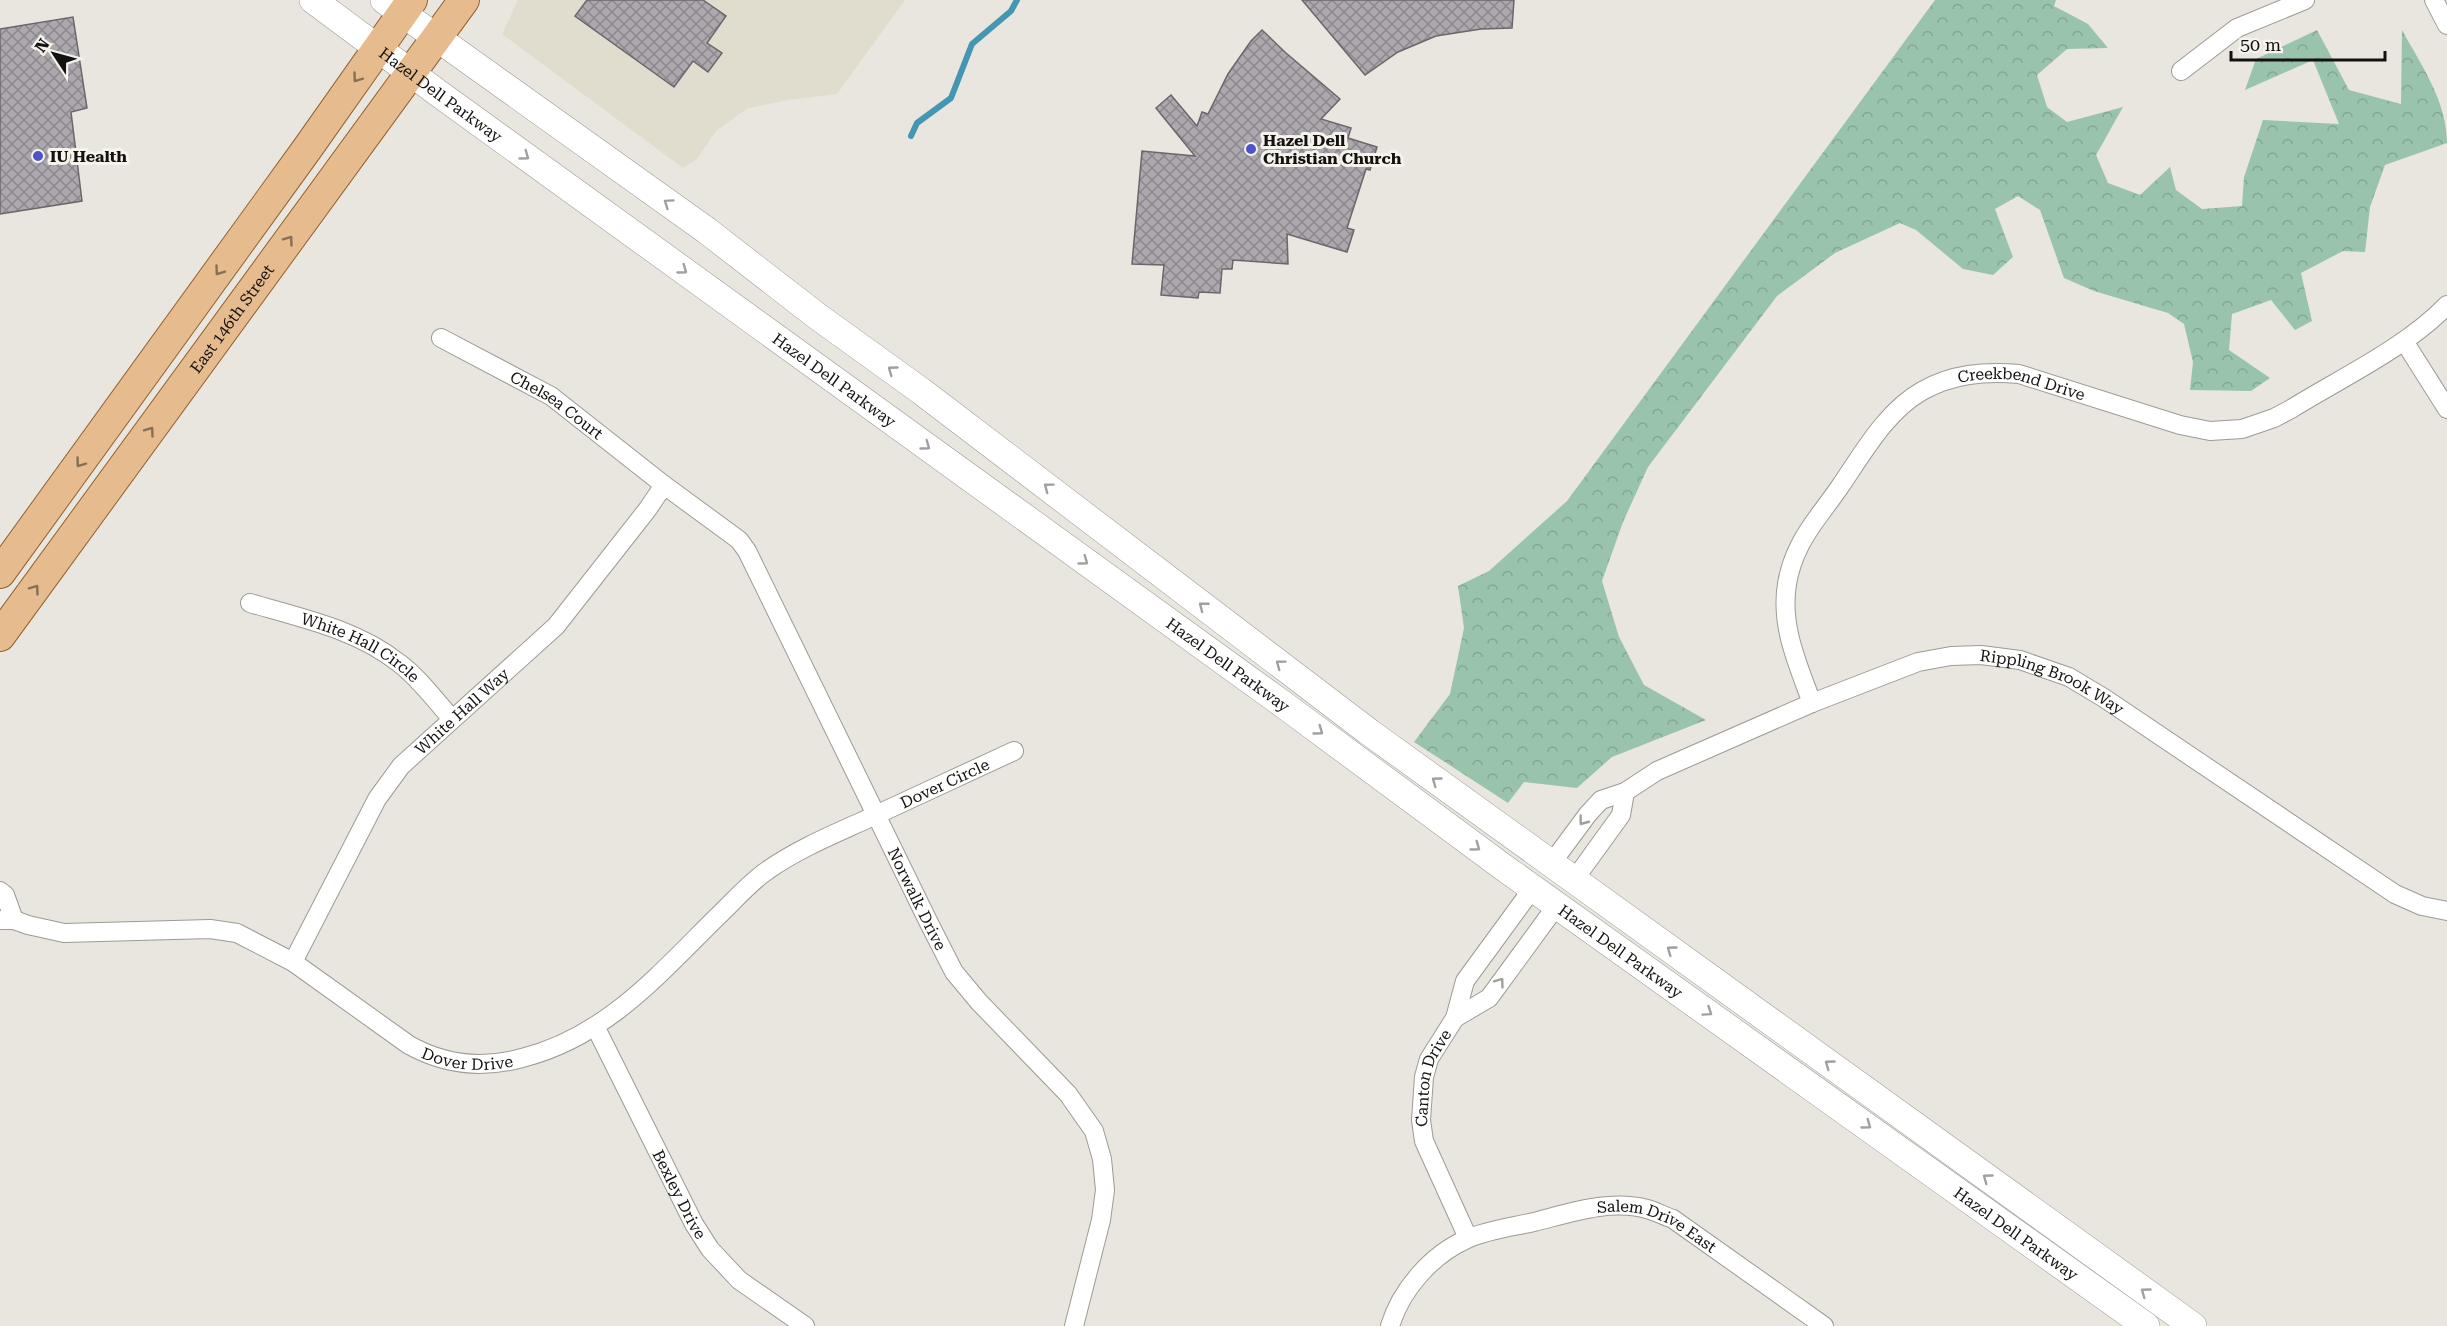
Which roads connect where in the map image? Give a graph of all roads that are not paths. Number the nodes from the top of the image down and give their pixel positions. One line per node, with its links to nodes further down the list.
1 (313, 0): 8 (main road, Hazel Dell Parkway)
2 (464, 0): 7 (main road, East 146th Street)
3 (2305, 0): 9 (street)
4 (2434, 0): 6 (street)
5 (400, 4): 7 (main road, Hazel Dell Parkway); 8 (main road)
6 (2447, 25)
7 (437, 37): 10 (main road, East 146th Street); 24 (main road, Hazel Dell Parkway, one-way to 7)
8 (379, 49): 10 (main road, Hazel Dell Parkway); 16 (main road, one-way to 16)
9 (2181, 71)
10 (411, 73): 18 (main road, East 146th Street, one-way to 10); 26 (main road, Hazel Dell Parkway, one-way to 26)
11 (2447, 305): 13 (street, Creekbend Drive)
12 (441, 338): 15 (street, Chelsea Court)
13 (2404, 340): 14 (street); 19 (street, Creekbend Drive)
14 (2447, 409)
15 (664, 485): 20 (street, White Hall Way); 23 (street, Norwalk Drive)
16 (0, 573)
17 (250, 603): 20 (street, White Hall Circle)
18 (0, 636)
19 (1812, 703): 22 (street, Rippling Brook Way); 29 (street, Rippling Brook Way)
20 (452, 719): 31 (street, White Hall Way)
21 (1014, 751): 23 (street, Dover Circle)
22 (1625, 792): 24 (street, Rippling Brook Way, one-way to 24); 25 (street)
23 (876, 815): 33 (street, Dover Drive); 36 (street, Norwalk Drive)
24 (1551, 864): 25 (main road, Hazel Dell Parkway)
25 (1574, 880): 40 (main road, Hazel Dell Parkway, one-way to 25)
26 (1533, 888): 28 (main road, Hazel Dell Parkway); 32 (street, Canton Drive)
27 (0, 891): 30 (street, Dover Drive)
28 (1557, 905): 32 (street, Canton Drive, one-way to 28); 39 (main road, Hazel Dell Parkway, one-way to 39)
29 (2447, 911)
30 (7, 920): 31 (street, Dover Drive)
31 (294, 962): 33 (street, Dover Drive)
32 (1455, 1018): 34 (street, Canton Drive)
33 (596, 1029): 35 (street, Bexley Drive)
34 (1468, 1238): 37 (street, Salem Drive East); 38 (street, Salem Drive East)
35 (805, 1326)
36 (1074, 1326)
37 (1390, 1326)
38 (1824, 1326)
39 (2146, 1326)
40 (2193, 1326)

